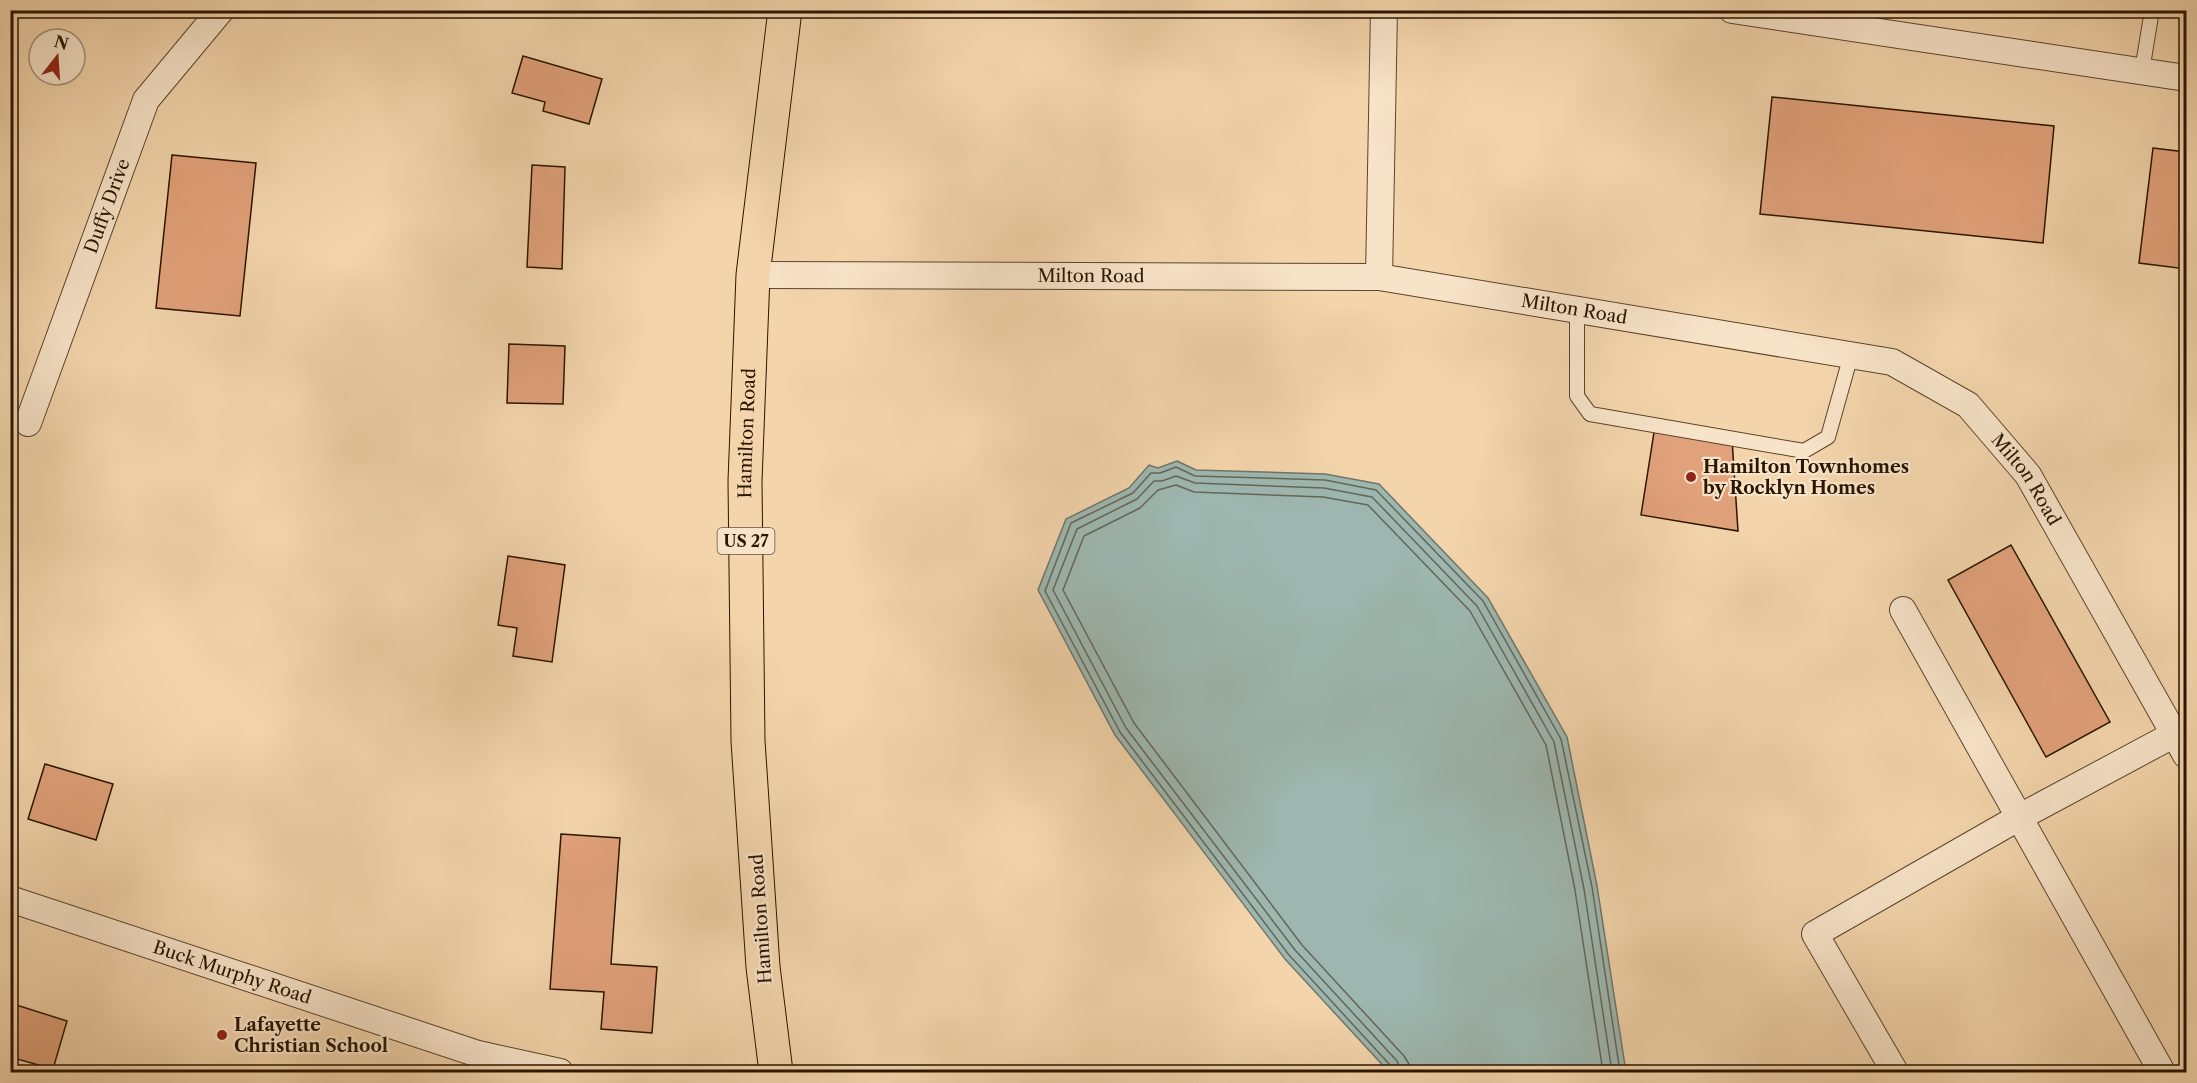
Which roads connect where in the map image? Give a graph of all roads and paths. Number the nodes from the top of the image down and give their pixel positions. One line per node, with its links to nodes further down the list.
1 (221, 10): 12 (street, Duffy Drive)
2 (785, 10): 8 (highway, Hamilton Road / US 27)
3 (1384, 10): 9 (street)
4 (1732, 10): 6 (street)
5 (2152, 10): 6 (lane)
6 (2142, 71): 7 (street)
7 (2187, 78)
8 (753, 275): 9 (street, Milton Road); 18 (highway, Hamilton Road / US 27)
9 (1379, 277): 10 (street, Milton Road)
10 (1577, 310): 11 (street, Milton Road); 11 (lane)
11 (1851, 355): 14 (street, Milton Road)
12 (28, 423)
13 (1903, 610): 15 (street)
14 (2183, 740): 15 (street)
15 (2018, 818): 19 (street); 20 (street)
16 (10, 899): 17 (street, Buck Murphy Road)
17 (560, 1072)
18 (776, 1072)
19 (1895, 1072)
20 (2162, 1072)

